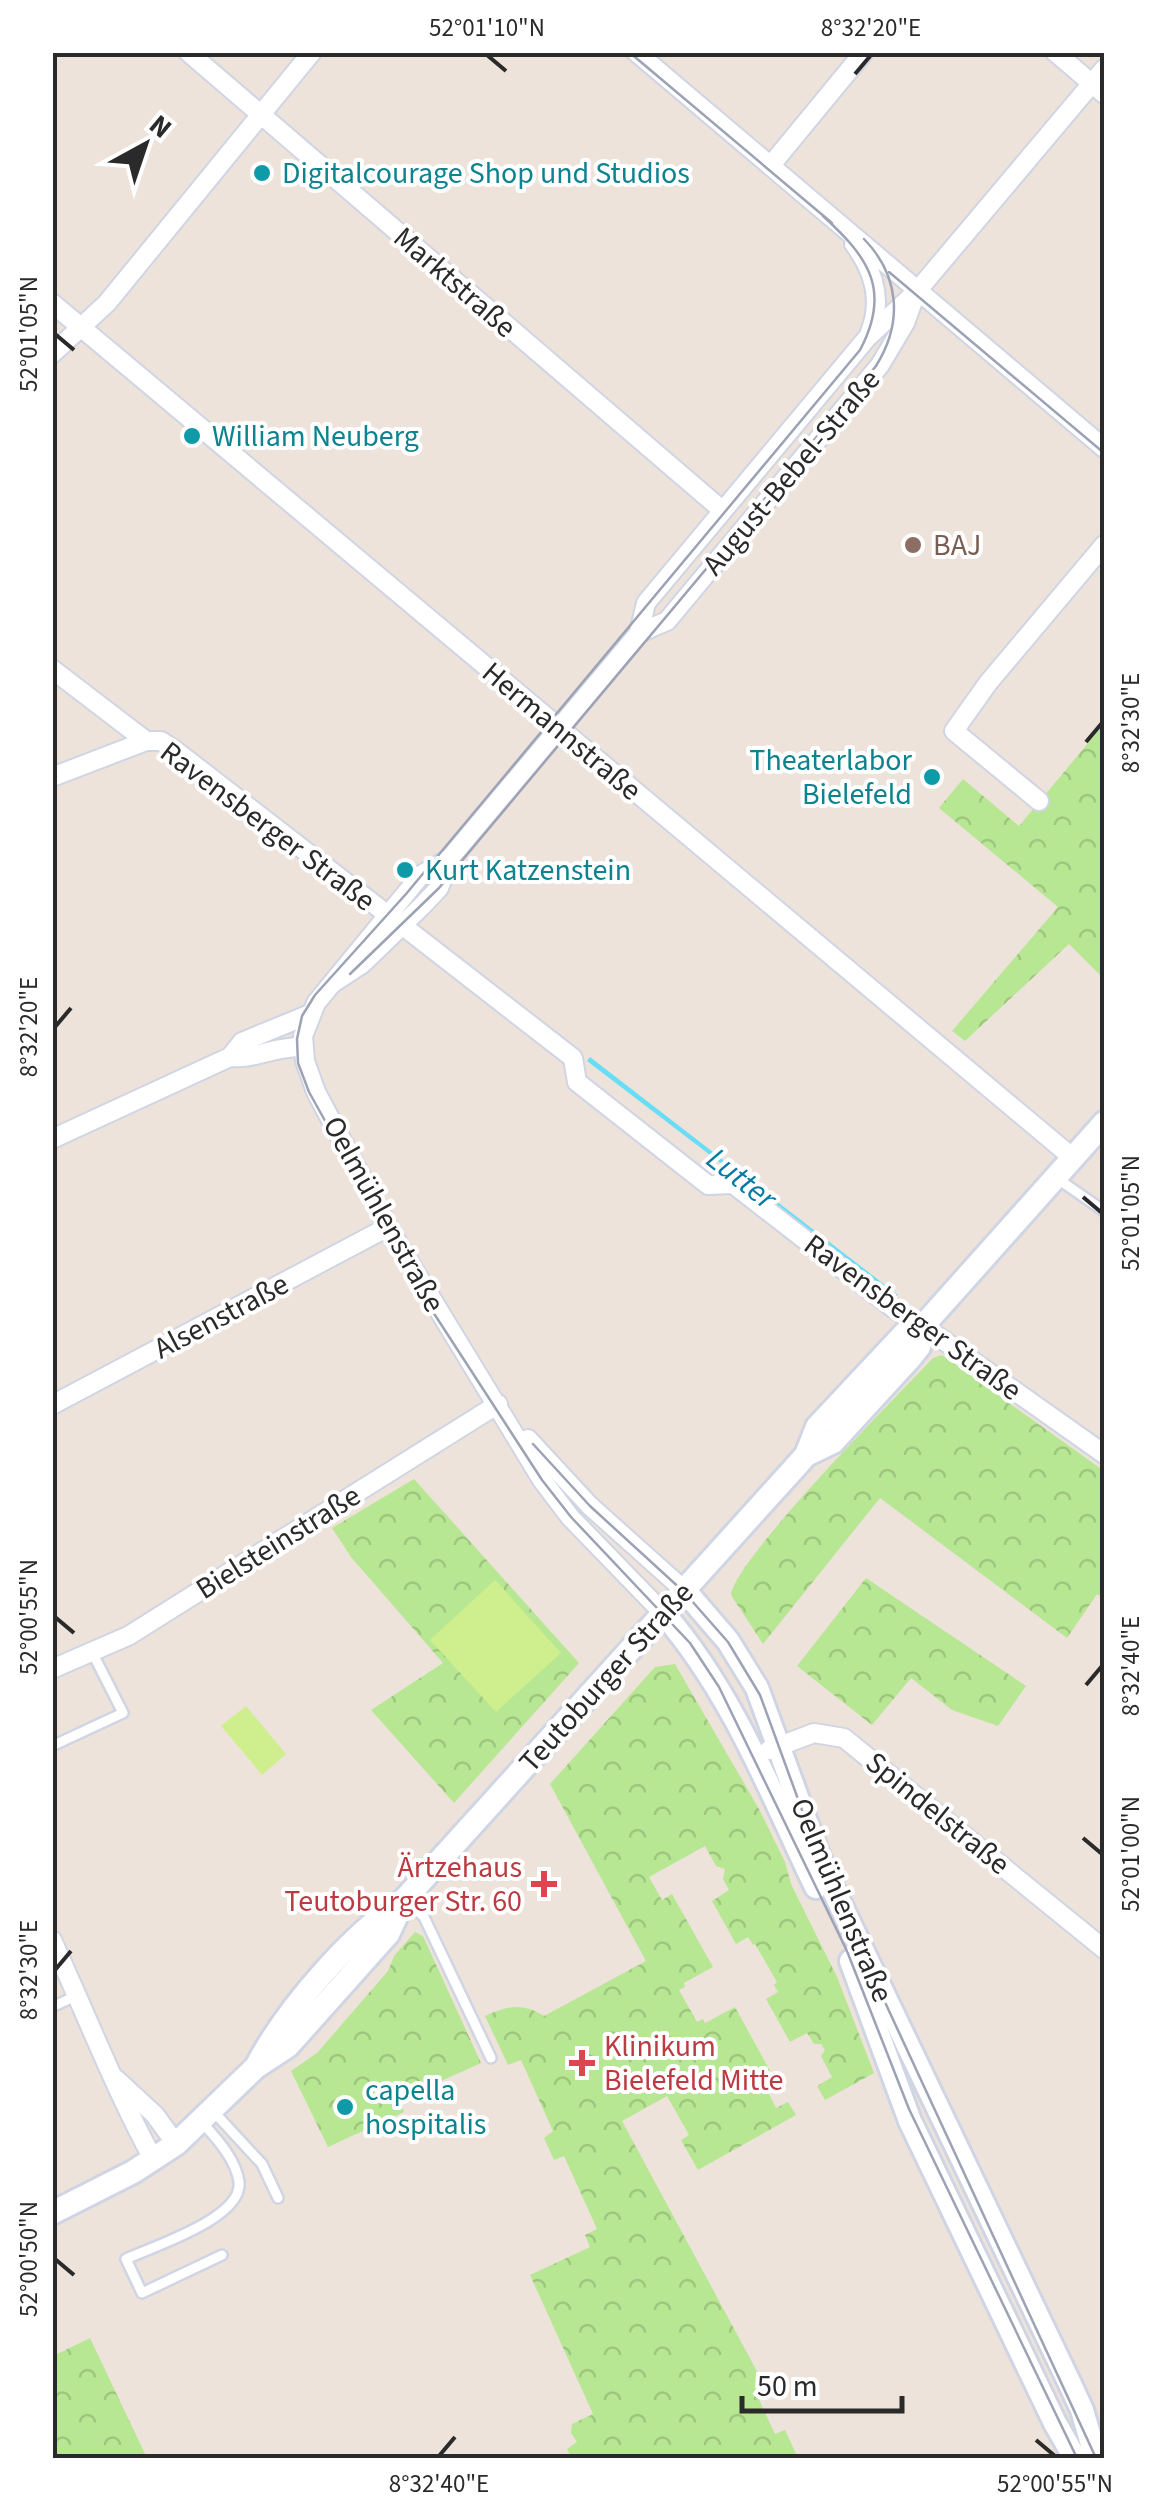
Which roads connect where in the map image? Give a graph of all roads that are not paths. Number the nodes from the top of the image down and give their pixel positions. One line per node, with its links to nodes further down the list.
1 (188, 52): 7 (street, Marktstraße)
2 (312, 52): 7 (street)
3 (636, 52): 8 (street)
4 (864, 52): 8 (street)
5 (1055, 52): 6 (street)
6 (1100, 82): 10 (street, August-Bebel-Straße)
7 (261, 115): 12 (street); 16 (street, Marktstraße)
8 (770, 166): 9 (street)
9 (836, 220): 10 (street); 13 (street, August-Bebel-Straße)
10 (918, 290): 13 (street, August-Bebel-Straße); 15 (street); 18 (street, August-Bebel-Straße)
11 (52, 303): 12 (street, Hermannstraße)
12 (82, 328): 14 (street); 20 (street, Hermannstraße)
13 (866, 338): 16 (street, August-Bebel-Straße)
14 (52, 354)
15 (1104, 448)
16 (722, 510): 18 (street, August-Bebel-Straße)
17 (1104, 545): 23 (street)
18 (639, 633): 20 (street, August-Bebel-Straße)
19 (52, 669): 21 (street, Ravensberger Straße)
20 (559, 728): 24 (street, August-Bebel-Straße); 30 (street, Hermannstraße)
21 (146, 741): 22 (street); 24 (street, Ravensberger Straße)
22 (52, 777)
23 (1039, 802)
24 (395, 920): 25 (street, August-Bebel-Straße); 34 (street, Ravensberger Straße)
25 (310, 1014): 26 (street, Oelmühlenstraße); 27 (street)
26 (303, 1047): 27 (street); 33 (street, Oelmühlenstraße)
27 (230, 1057): 29 (street)
28 (1104, 1123): 30 (street, Teutoburger Straße)
29 (52, 1139)
30 (1073, 1158): 31 (street, Teutoburger Straße)
31 (1056, 1178): 32 (lane); 34 (street, Teutoburger Straße)
32 (1104, 1211)
33 (388, 1227): 35 (street, Oelmühlenstraße); 36 (street, Alsenstraße)
34 (923, 1326): 37 (street, Ravensberger Straße); 38 (street, Teutoburger Straße)
35 (498, 1404): 38 (street, Oelmühlenstraße); 39 (street, Oelmühlenstraße); 40 (street, Bielsteinstraße)
36 (52, 1405)
37 (1104, 1454)
38 (684, 1592): 39 (street, Teutoburger Straße); 42 (street, Oelmühlenstraße)
39 (664, 1614): 44 (street, Oelmühlenstraße); 45 (street, Teutoburger Straße)
40 (92, 1652): 41 (street, Bielsteinstraße); 43 (lane)
41 (52, 1669)
42 (780, 1745): 44 (street, Spindelstraße); 47 (street, Spindelstraße); 59 (street, Oelmühlenstraße)
43 (52, 1746)
44 (754, 1756): 58 (street, Oelmühlenstraße)
45 (405, 1899): 50 (lane); 52 (street, Teutoburger Straße)
46 (52, 1940): 48 (street)
47 (1104, 1949)
48 (78, 1995): 49 (lane); 51 (street)
49 (52, 2007)
50 (491, 2058)
51 (115, 2078): 53 (street); 54 (street)
52 (207, 2116): 53 (street, Teutoburger Straße); 55 (lane); 57 (lane)
53 (176, 2144): 54 (street, Teutoburger Straße)
54 (153, 2160): 56 (street, Teutoburger Straße)
55 (278, 2198)
56 (52, 2213)
57 (222, 2255)
58 (1075, 2458)
59 (1096, 2458)

